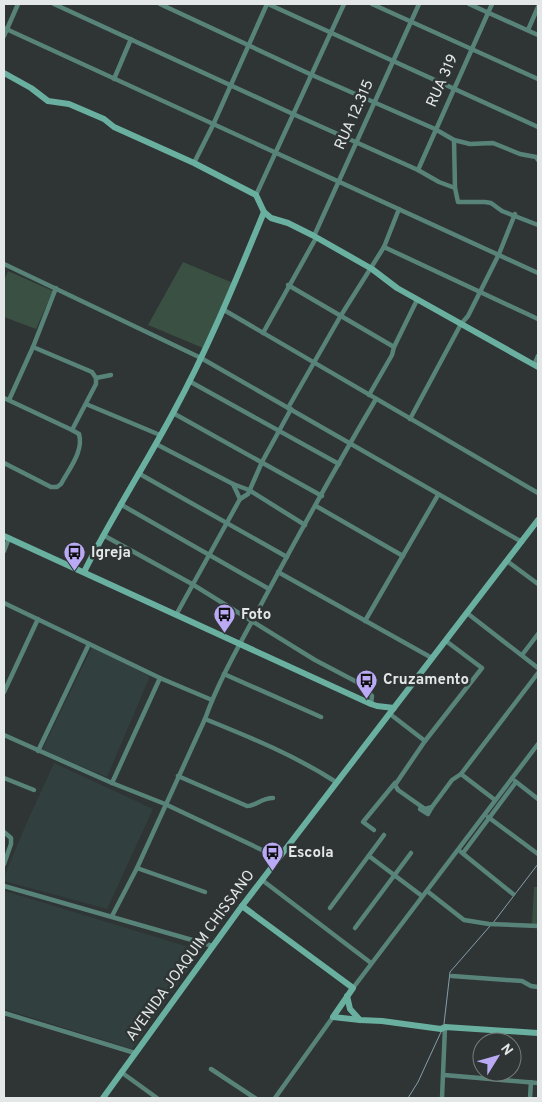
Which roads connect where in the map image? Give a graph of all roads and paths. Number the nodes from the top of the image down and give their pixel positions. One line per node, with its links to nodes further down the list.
1 (18, 4): 13 (street)
2 (54, 4): 18 (street)
3 (160, 4): 19 (street)
4 (268, 4): 15 (street); 19 (street)
5 (344, 4): 15 (street)
6 (372, 4): 12 (street)
7 (420, 4): 12 (street, RUA 12.315)
8 (469, 4): 11 (street)
9 (492, 4): 11 (street, RUA 319)
10 (538, 7): 14 (street)
11 (488, 13): 14 (street); 20 (street, RUA 319)
12 (411, 22): 20 (street); 21 (street, RUA 12.315)
13 (5, 29): 17 (street); 24 (street)
14 (528, 30): 16 (street)
15 (330, 32): 21 (street); 23 (street)
16 (538, 35)
17 (4, 36)
18 (131, 39): 24 (street); 26 (street)
19 (249, 46): 23 (street); 26 (street)
20 (472, 49): 25 (street); 27 (street, RUA 319)
21 (393, 62): 27 (street); 28 (street, RUA 12.315)
22 (4, 73): 38 (street)
23 (312, 75): 28 (street); 29 (street)
24 (114, 79): 31 (street)
25 (538, 79)
26 (230, 86): 29 (street); 31 (street)
27 (453, 89): 32 (street); 33 (street, RUA 319)
28 (374, 102): 33 (street); 35 (street, RUA 12.315)
29 (293, 114): 35 (street); 36 (street)
30 (538, 120): 32 (street)
31 (213, 125): 36 (street); 38 (street)
32 (537, 127)
33 (435, 129): 34 (street); 39 (street, RUA 319)
34 (454, 140): 37 (street); 41 (street)
35 (356, 142): 39 (street); 40 (street, RUA 12.315)
36 (276, 153): 40 (street); 42 (street)
37 (538, 160)
38 (194, 163): 42 (street)
39 (418, 170): 41 (street)
40 (340, 181): 43 (street); 47 (street, RUA 12.315)
41 (455, 188): 45 (street)
42 (256, 195): 44 (street)
43 (399, 209): 48 (street); 49 (street)
44 (264, 212): 47 (street); 57 (street)
45 (515, 214): 46 (street); 49 (street)
46 (538, 225)
47 (315, 237): 51 (street); 53 (street, RUA 12.315)
48 (384, 247): 51 (street); 55 (street)
49 (499, 254): 52 (street); 55 (street)
50 (4, 265): 54 (street)
51 (372, 268): 56 (street); 58 (street)
52 (538, 273)
53 (288, 285): 58 (street); 61 (street, RUA 12.315)
54 (56, 288): 62 (street); 65 (street)
55 (480, 293): 59 (street); 60 (street)
56 (417, 300): 60 (street); 63 (street)
57 (224, 310): 61 (street); 65 (street)
58 (340, 316): 63 (street); 66 (street)
59 (538, 320)
60 (461, 324): 67 (street); 77 (street)
61 (263, 333): 66 (street)
62 (33, 347): 69 (street); 72 (street)
63 (394, 347): 71 (street)
64 (538, 356): 67 (street)
65 (201, 358): 70 (street); 75 (street)
66 (314, 362): 71 (street); 75 (street)
67 (536, 366)
68 (111, 374): 69 (street)
69 (96, 378): 74 (street)
70 (189, 381): 76 (street); 79 (street)
71 (369, 395): 73 (street)
72 (6, 399): 78 (street)
73 (376, 399): 77 (street); 82 (street)
74 (86, 404): 78 (street); 80 (street)
75 (290, 409): 79 (street); 82 (street)
76 (173, 413): 80 (street); 83 (street)
77 (410, 419): 89 (street)
78 (72, 430): 84 (street)
79 (279, 430): 83 (street); 85 (street)
80 (160, 435): 81 (street)
81 (156, 444): 86 (street); 87 (street)
82 (350, 444): 85 (street); 90 (street)
83 (262, 462): 88 (street); 91 (street)
84 (4, 463)
85 (339, 464): 91 (street)
86 (138, 473): 93 (street); 96 (street)
87 (233, 484): 88 (street); 92 (street)
88 (249, 490): 92 (street); 97 (street)
89 (538, 493)
90 (438, 495): 100 (street); 103 (street)
91 (322, 496): 94 (street)
92 (240, 499): 96 (street)
93 (120, 504): 98 (street); 102 (street)
94 (316, 506): 97 (street); 103 (street)
95 (538, 520): 100 (street, AVENIDA JOAQUIM CHISSANO)
96 (225, 522): 102 (street); 104 (street)
97 (305, 525): 104 (street)
98 (102, 535): 106 (street); 108 (street)
99 (6, 537): 101 (street); 106 (street)
100 (522, 542): 105 (street, AVENIDA JOAQUIM CHISSANO)
101 (4, 551)
102 (209, 554): 108 (street); 110 (street)
103 (403, 556): 116 (street)
104 (287, 558): 107 (street)
105 (507, 562): 109 (street); 112 (street, AVENIDA JOAQUIM CHISSANO)
106 (84, 572): 113 (street)
107 (278, 572): 110 (street); 116 (street)
108 (192, 584): 113 (street); 115 (street)
109 (538, 584)
110 (269, 589): 115 (street)
111 (4, 603): 114 (street)
112 (467, 613): 118 (street, AVENIDA JOAQUIM CHISSANO); 121 (street)
113 (176, 615): 120 (street)
114 (38, 619): 119 (street); 127 (street)
115 (253, 620): 120 (street); 129 (street)
116 (365, 621): 122 (street)
117 (538, 634): 121 (street)
118 (446, 641): 122 (street, AVENIDA JOAQUIM CHISSANO); 135 (street)
119 (89, 644): 126 (street); 137 (street)
120 (239, 644): 125 (street); 129 (street)
121 (522, 655): 123 (street)
122 (432, 658): 130 (street, AVENIDA JOAQUIM CHISSANO)
123 (538, 668)
124 (538, 673): 138 (street)
125 (224, 674): 128 (street); 132 (street)
126 (160, 678): 128 (street); 145 (street)
127 (4, 692)
128 (212, 700): 133 (street)
129 (372, 704): 130 (street); 131 (street)
130 (394, 708): 131 (street, AVENIDA JOAQUIM CHISSANO)
131 (387, 717): 135 (street); 143 (street, AVENIDA JOAQUIM CHISSANO)
132 (321, 718)
133 (205, 719): 139 (street); 143 (street)
134 (4, 735): 137 (street)
135 (425, 741): 142 (street)
136 (538, 744): 141 (street)
137 (38, 751): 145 (street)
138 (461, 774): 150 (street); 152 (street)
139 (178, 776): 148 (street); 151 (street)
140 (4, 778): 147 (street)
141 (511, 778): 144 (street); 150 (street)
142 (397, 780): 146 (street); 152 (street)
143 (336, 782): 163 (street, AVENIDA JOAQUIM CHISSANO)
144 (516, 782): 149 (street); 154 (street)
145 (112, 783): 151 (street)
146 (391, 788): 152 (street); 155 (street)
147 (34, 790)
148 (273, 798)
149 (538, 799)
150 (495, 800): 153 (street)
151 (165, 804): 163 (street); 165 (street)
152 (432, 807)
153 (485, 814): 154 (street); 158 (street)
154 (490, 818): 160 (street); 161 (street)
155 (374, 830)
156 (4, 832): 164 (street)
157 (384, 834): 162 (street)
158 (458, 850): 160 (street); 169 (street)
159 (411, 853): 166 (street)
160 (463, 854): 171 (street)
161 (538, 854)
162 (369, 856): 166 (street); 174 (street)
163 (279, 858): 167 (street, AVENIDA JOAQUIM CHISSANO)
164 (4, 864)
165 (137, 868): 170 (street); 175 (street)
166 (394, 875): 172 (street); 177 (street)
167 (262, 880): 173 (street, AVENIDA JOAQUIM CHISSANO); 179 (street)
168 (4, 887): 175 (street)
169 (427, 891): 172 (street); 176 (street)
170 (205, 892)
171 (513, 894)
172 (422, 896): 179 (street)
173 (242, 906): 178 (street, AVENIDA JOAQUIM CHISSANO); 182 (street)
174 (330, 908)
175 (112, 916): 178 (street)
176 (538, 926)
177 (355, 928)
178 (213, 946): 189 (street, AVENIDA JOAQUIM CHISSANO)
179 (371, 963): 182 (street)
180 (452, 976): 181 (street)
181 (538, 987)
182 (353, 988): 183 (street)
183 (348, 995): 185 (street); 186 (street)
184 (4, 1013): 189 (street)
185 (333, 1017): 186 (street); 198 (street)
186 (360, 1020): 187 (street)
187 (443, 1028): 188 (street); 192 (street)
188 (538, 1033)
189 (135, 1053): 191 (street, AVENIDA JOAQUIM CHISSANO)
190 (211, 1068): 197 (street)
191 (121, 1072): 195 (street, AVENIDA JOAQUIM CHISSANO); 196 (street)
192 (444, 1075): 193 (street); 199 (street)
193 (531, 1082): 194 (street); 200 (street)
194 (538, 1083)
195 (103, 1098)
196 (157, 1098)
197 (255, 1098)
198 (275, 1098)
199 (442, 1098)
200 (530, 1098)

